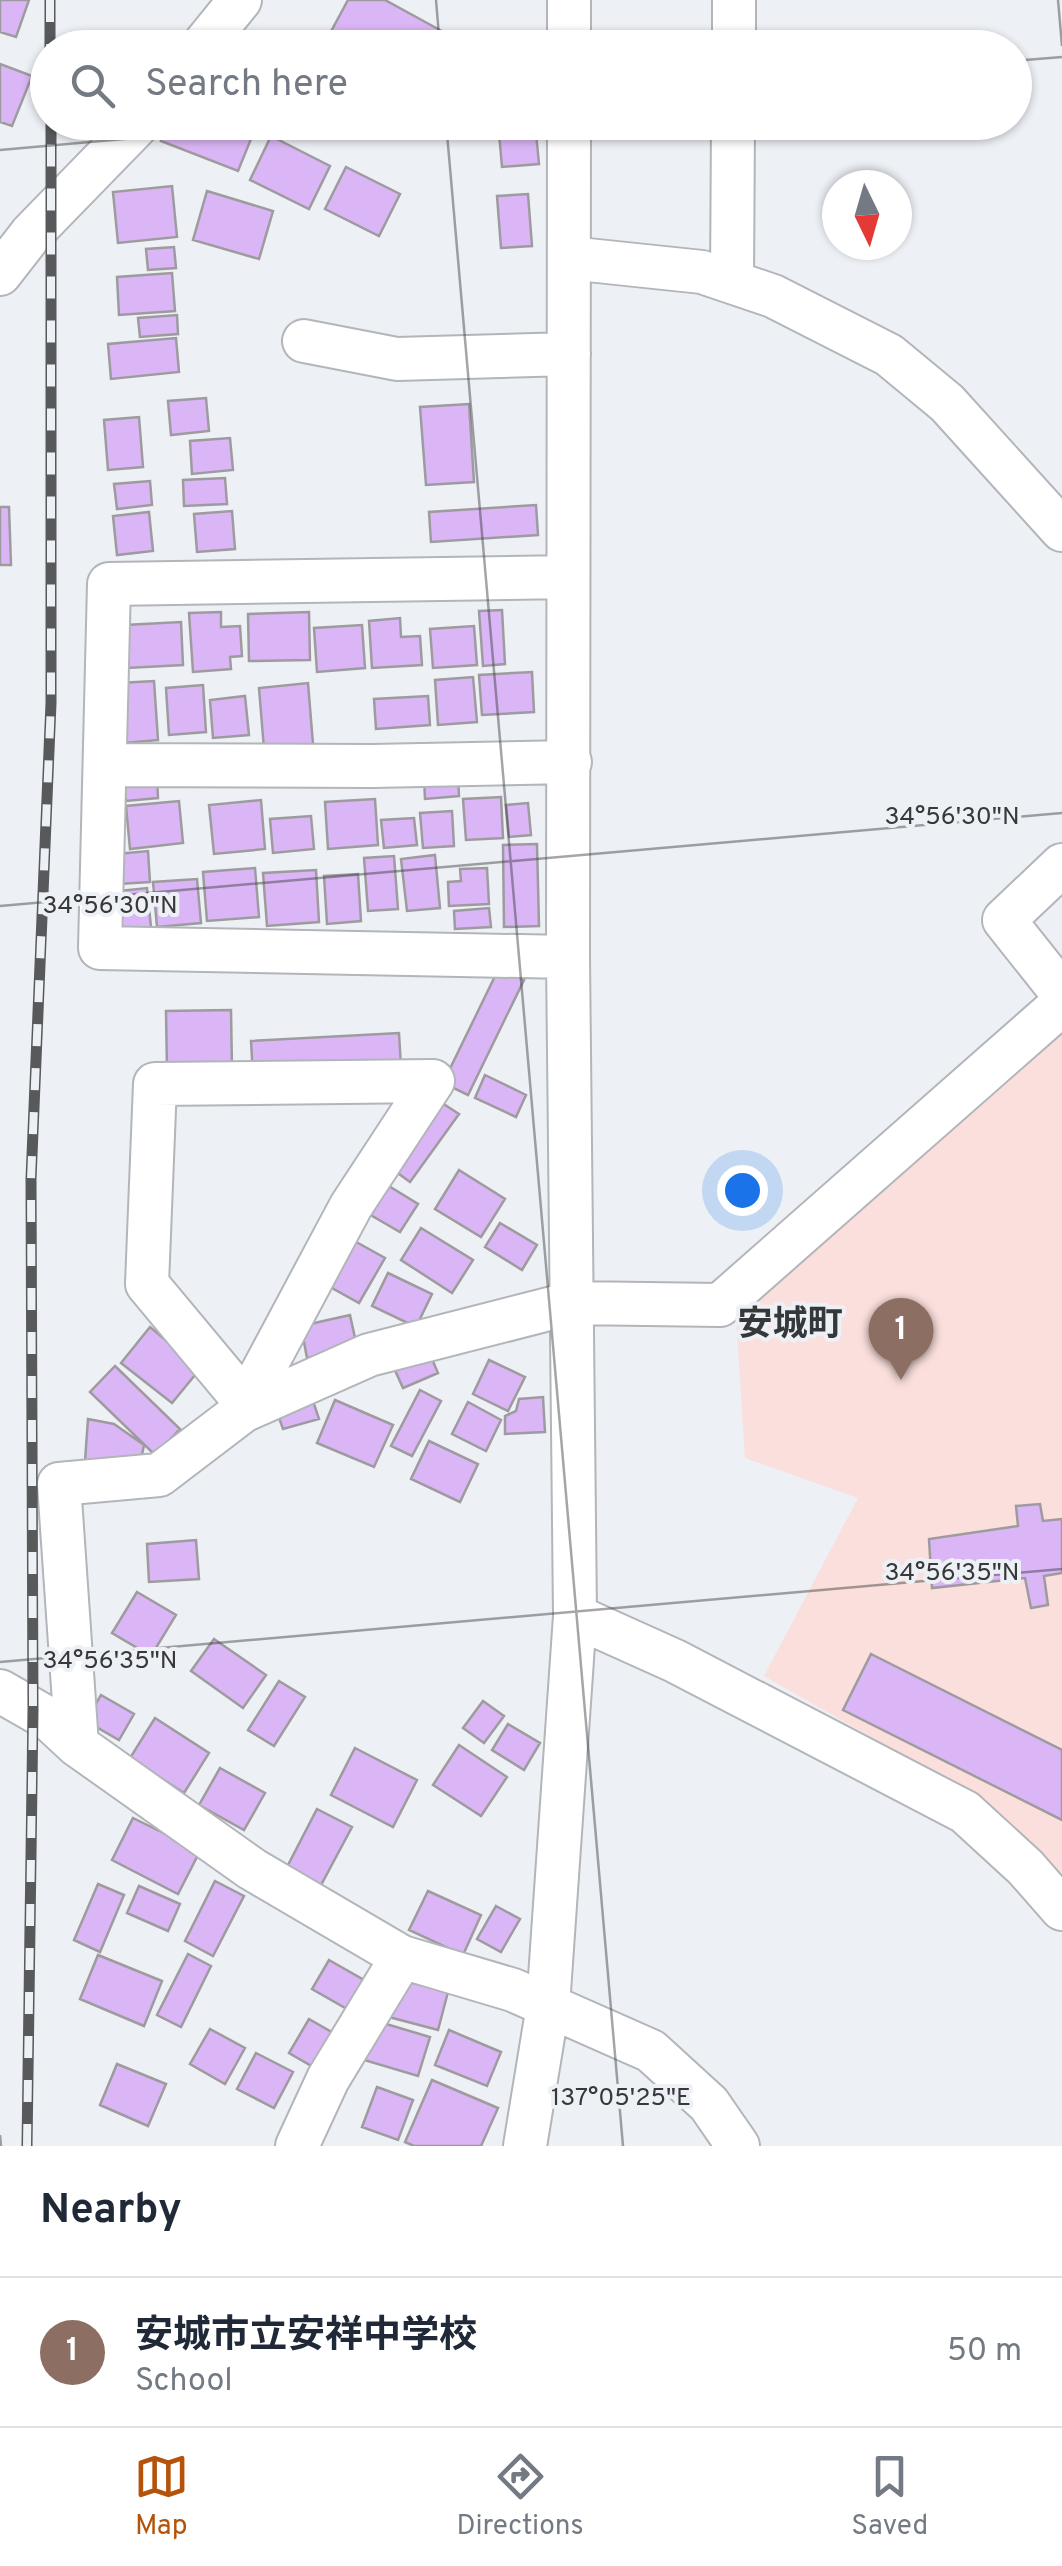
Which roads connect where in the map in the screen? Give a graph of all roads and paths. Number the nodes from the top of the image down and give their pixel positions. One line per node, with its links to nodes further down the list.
1 (240, 0): 4 (street)
2 (568, 0): 5 (street)
3 (734, 0): 6 (street)
4 (216, 30)
5 (569, 30)
6 (734, 30)
7 (118, 140): 10 (street)
8 (569, 140): 11 (street)
9 (733, 140): 13 (street)
10 (15, 226): 12 (street)
11 (569, 258): 13 (street); 15 (street)
12 (0, 274)
13 (732, 282): 16 (street)
14 (304, 342): 15 (street)
15 (569, 354): 17 (street)
16 (1062, 530)
17 (568, 577): 18 (street); 19 (street)
18 (570, 762): 19 (street); 21 (street)
19 (104, 765): 21 (street)
20 (1062, 865): 22 (street)
21 (568, 957): 24 (street)
22 (1062, 993)
23 (1062, 1004): 24 (street)
24 (572, 1303): 25 (street); 26 (street)
25 (243, 1404): 25 (street); 28 (street)
26 (574, 1616): 29 (street); 31 (street)
27 (0, 1691): 28 (street)
28 (77, 1744): 30 (street)
29 (1062, 1909)
30 (402, 1957): 31 (street); 32 (street)
31 (548, 2006): 33 (street); 34 (street)
32 (297, 2146)
33 (525, 2146)
34 (738, 2146)

